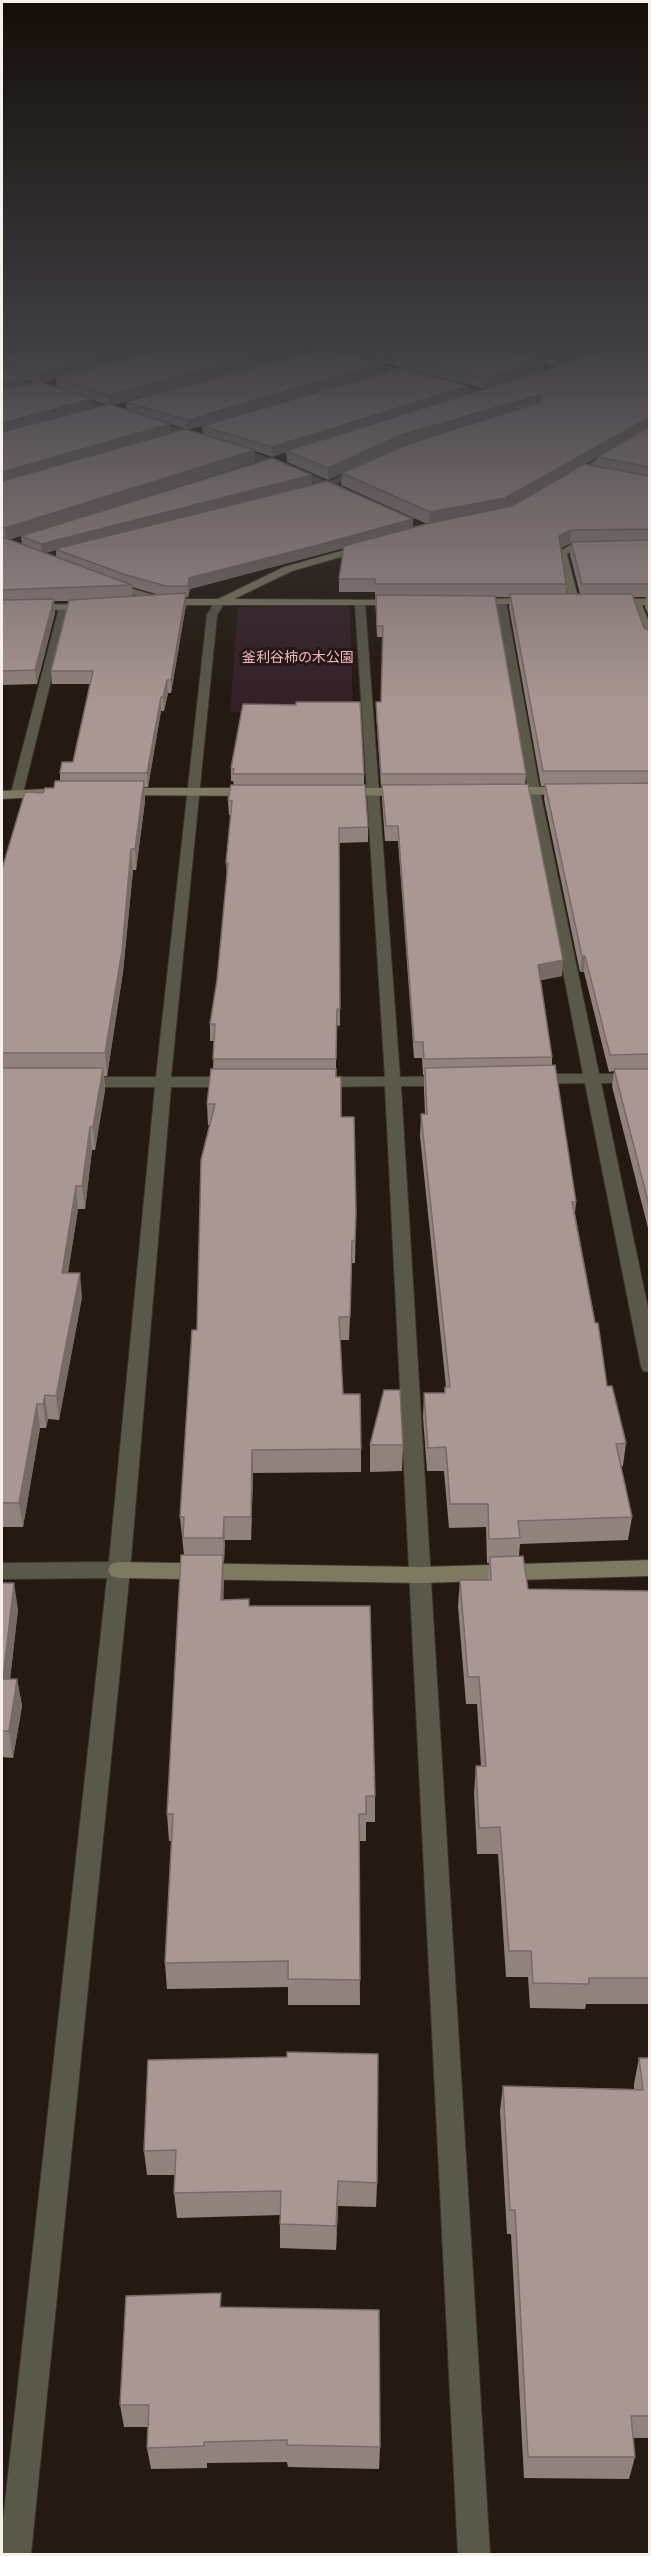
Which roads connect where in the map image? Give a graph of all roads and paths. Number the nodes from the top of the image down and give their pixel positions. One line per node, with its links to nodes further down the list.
1 (269, 464): 5 (street)
2 (280, 464): 9 (street)
3 (594, 464): 6 (street)
4 (371, 465): 9 (street)
5 (253, 470)
6 (583, 471): 7 (street); 8 (street)
7 (594, 473)
8 (565, 481)
9 (328, 485): 10 (street); 11 (street)
10 (338, 489)
11 (305, 491)
12 (374, 545): 17 (street)
13 (604, 548): 20 (street)
14 (102, 582): 16 (street)
15 (543, 601): 19 (street)
16 (166, 602): 17 (street); 24 (street)
17 (220, 602): 22 (street); 34 (street)
18 (466, 602): 19 (street)
19 (501, 602): 30 (street)
20 (636, 602): 21 (street); 28 (street)
21 (650, 602)
22 (360, 603): 23 (street); 37 (street)
23 (407, 603)
24 (133, 604)
25 (100, 607): 27 (street)
26 (2, 608): 27 (street)
27 (64, 608): 39 (street)
28 (650, 641)
29 (488, 791): 30 (street)
30 (534, 791): 31 (street); 41 (street)
31 (580, 791)
32 (87, 792): 39 (street)
33 (111, 792): 34 (street)
34 (194, 792): 35 (street); 45 (street)
35 (266, 792)
36 (326, 792): 37 (street)
37 (374, 792): 38 (street); 49 (street)
38 (419, 792)
39 (16, 793): 40 (street)
40 (2, 795)
41 (593, 1078): 42 (street); 43 (street); 50 (street)
42 (650, 1078)
43 (523, 1080)
44 (464, 1081): 49 (street)
45 (163, 1082): 46 (street); 48 (street); 52 (street)
46 (255, 1082)
47 (301, 1082): 49 (street)
48 (70, 1083)
49 (393, 1083): 54 (street)
50 (650, 1366)
51 (650, 1568): 54 (street)
52 (119, 1570): 53 (street); 54 (street); 55 (street)
53 (2, 1571)
54 (420, 1575): 56 (street)
55 (15, 2554)
56 (474, 2554)

